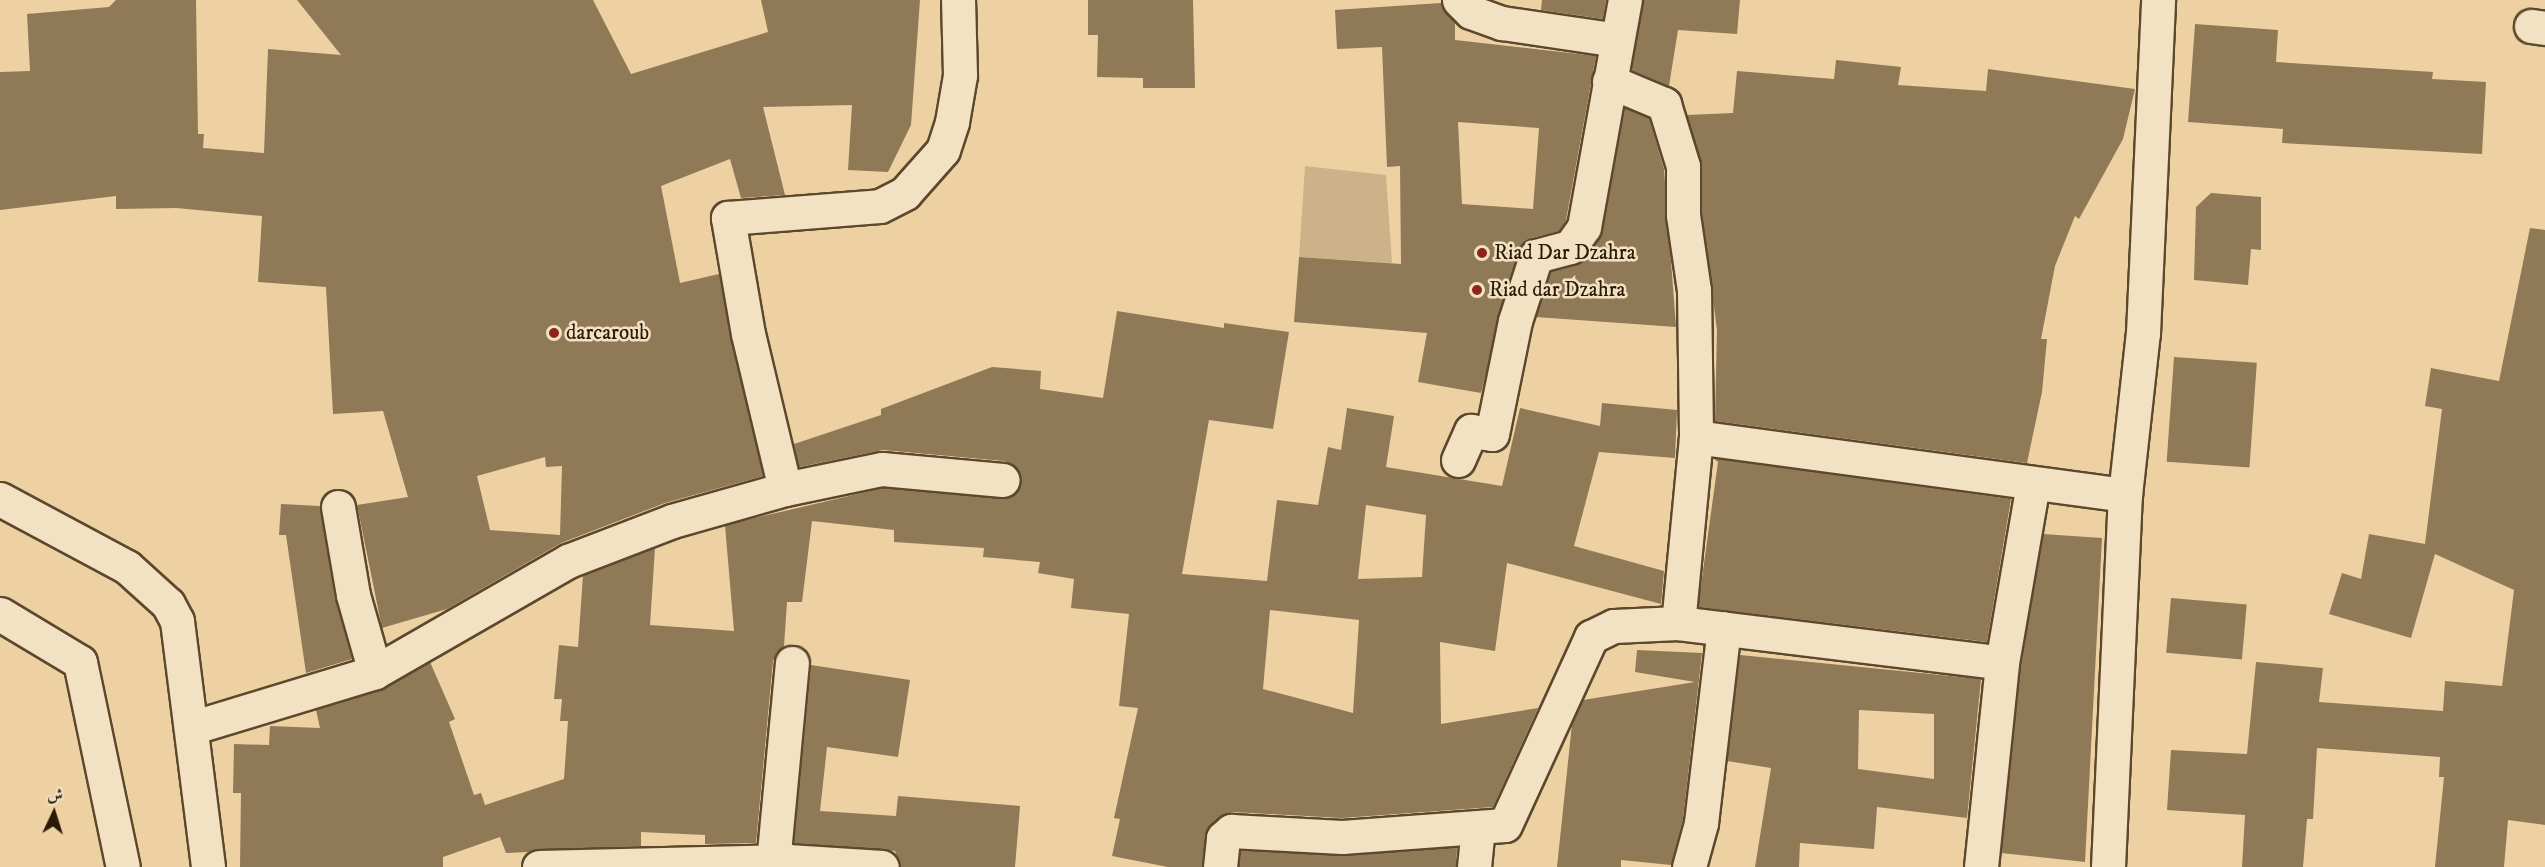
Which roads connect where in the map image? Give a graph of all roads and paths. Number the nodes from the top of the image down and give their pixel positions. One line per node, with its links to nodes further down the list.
1 (958, 0): 11 (street)
2 (1459, 0): 5 (street)
3 (1625, 0): 5 (street)
4 (2158, 0): 12 (street)
5 (1617, 40): 6 (street)
6 (1609, 81): 7 (street); 8 (street)
7 (1696, 437): 10 (street); 16 (street)
8 (1458, 460)
9 (1002, 480): 11 (street)
10 (2033, 484): 12 (street); 19 (street)
11 (785, 489): 20 (street)
12 (2125, 495): 32 (street)
13 (0, 499): 21 (street)
14 (338, 507): 20 (street)
15 (0, 614): 24 (street)
16 (1678, 623): 17 (street); 22 (street)
17 (1724, 628): 19 (street); 30 (street)
18 (792, 663): 23 (street)
19 (2002, 663): 31 (street)
20 (375, 672): 21 (street)
21 (191, 728): 25 (street)
22 (1478, 827): 28 (street); 29 (street)
23 (783, 864): 26 (street); 27 (street)
24 (123, 867)
25 (208, 867)
26 (539, 867)
27 (882, 867)
28 (1220, 867)
29 (1474, 867)
30 (1689, 867)
31 (1982, 867)
32 (2108, 867)

